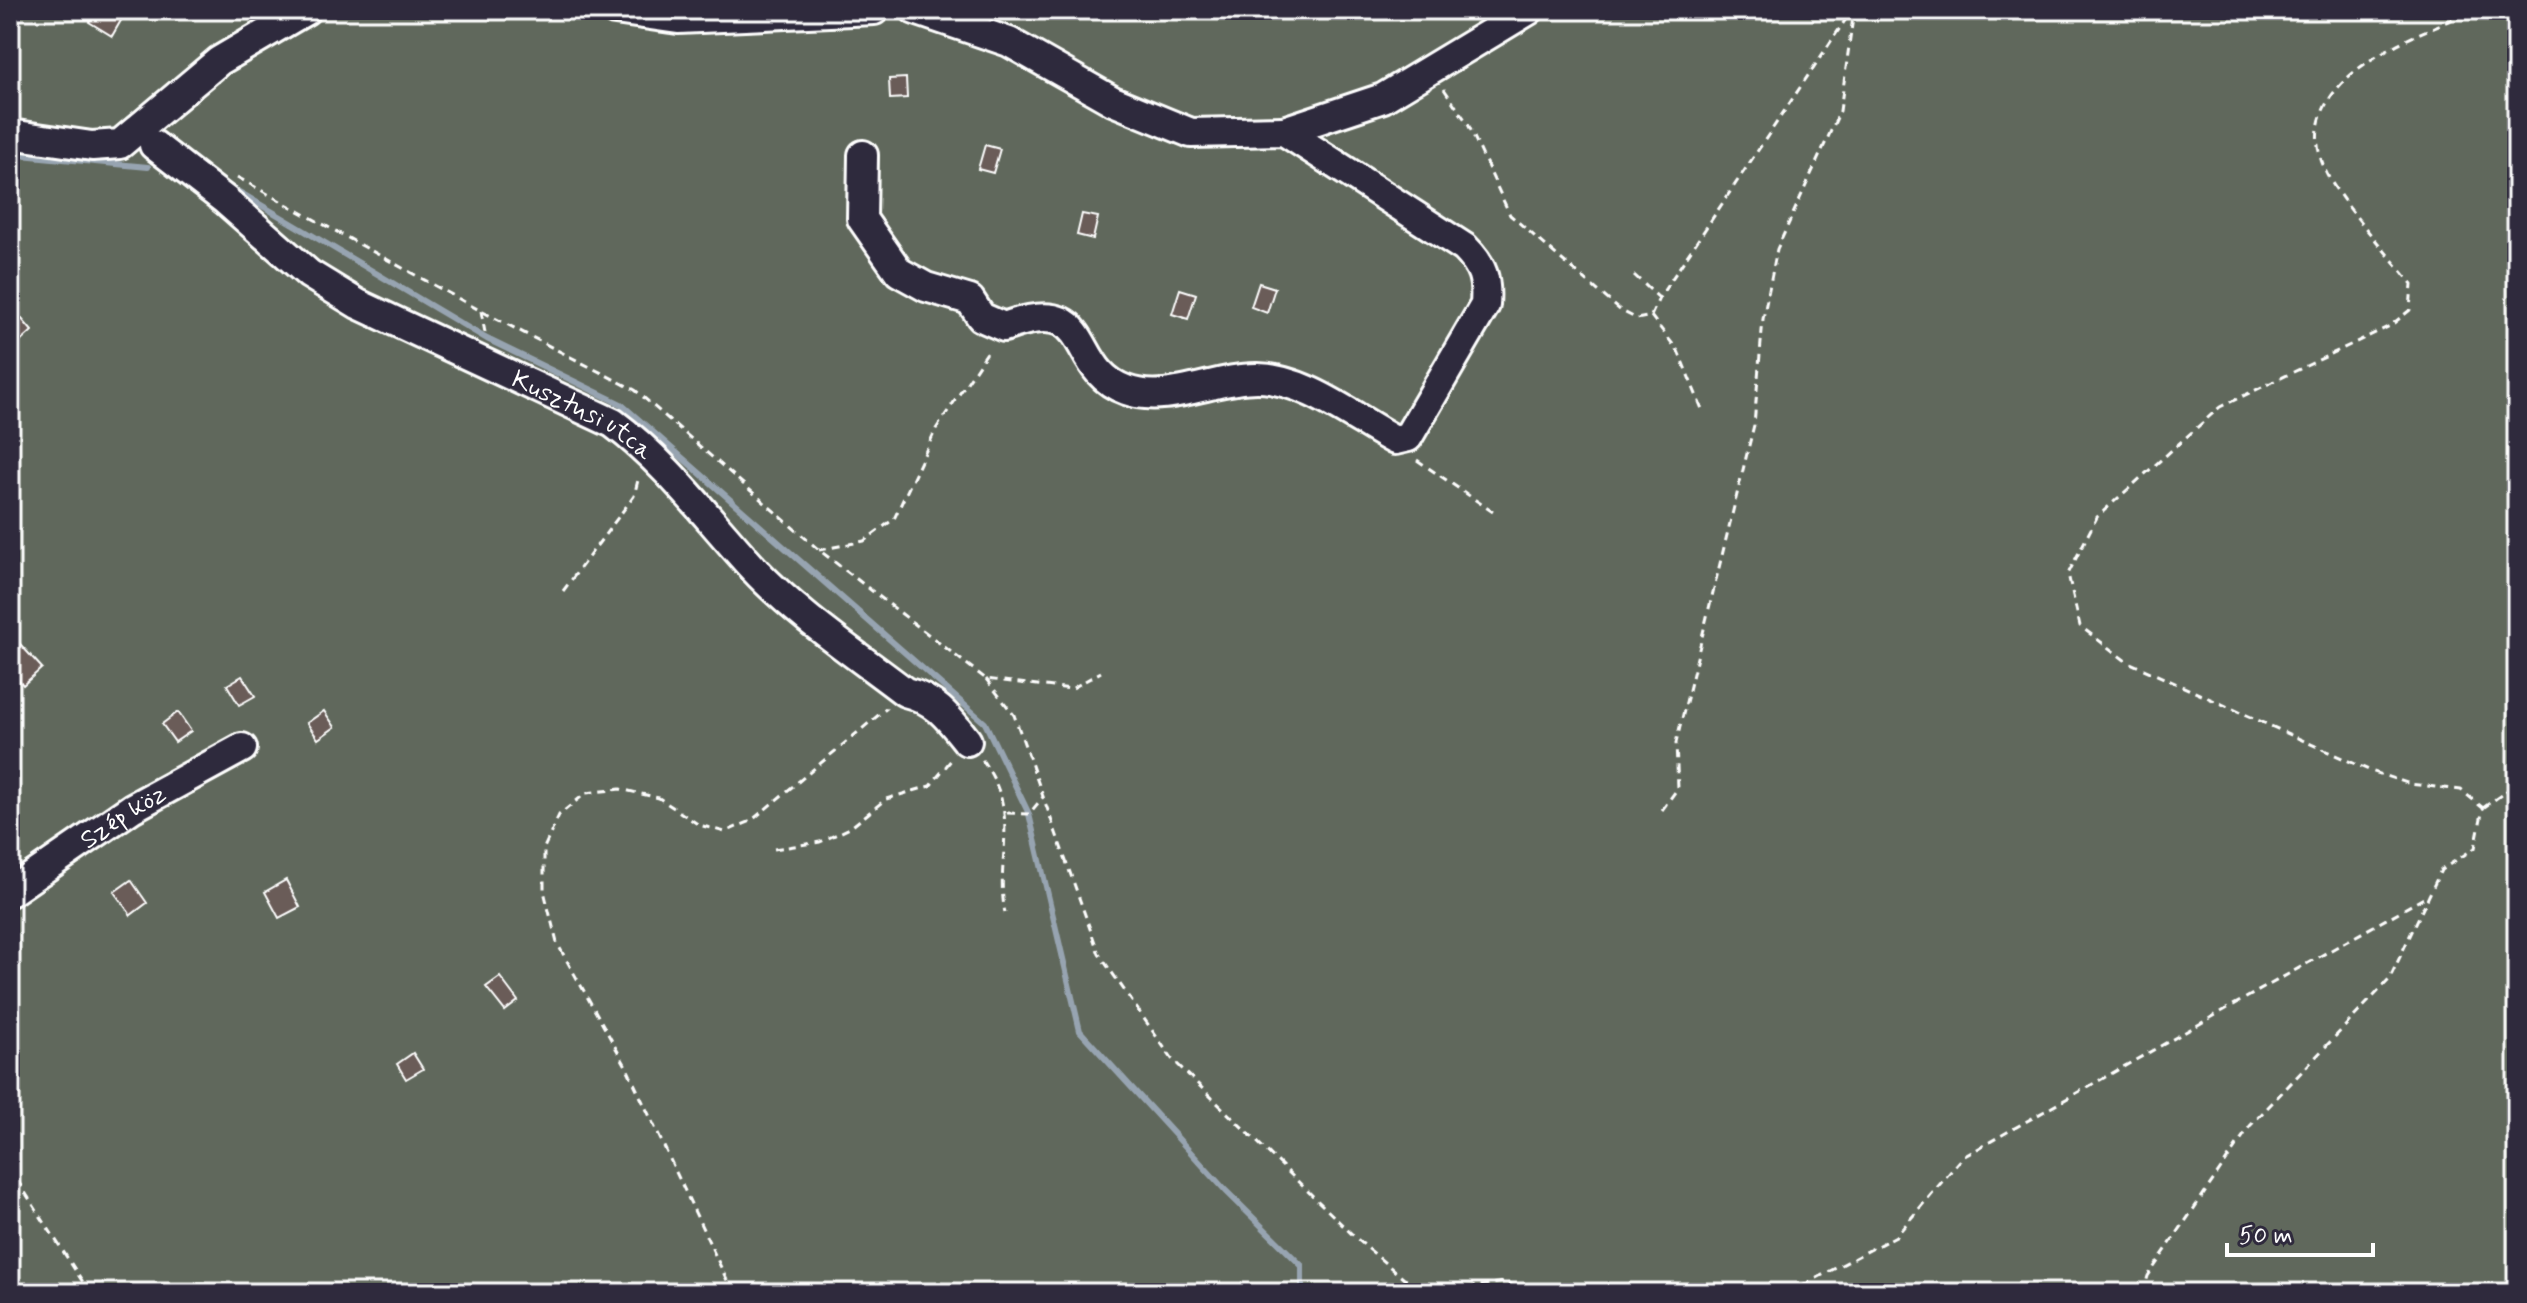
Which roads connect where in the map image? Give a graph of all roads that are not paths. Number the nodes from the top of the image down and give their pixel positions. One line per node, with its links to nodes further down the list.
1 (306, 10): 7 (street)
2 (615, 10): 3 (street)
3 (874, 10)
4 (915, 10): 6 (street)
5 (1529, 10): 6 (street)
6 (1284, 131): 9 (street)
7 (10, 134)
8 (154, 145): 10 (street, Kusztusi utca)
9 (863, 155)
10 (967, 741)
11 (242, 748): 12 (street, Szép köz)
12 (10, 892)

